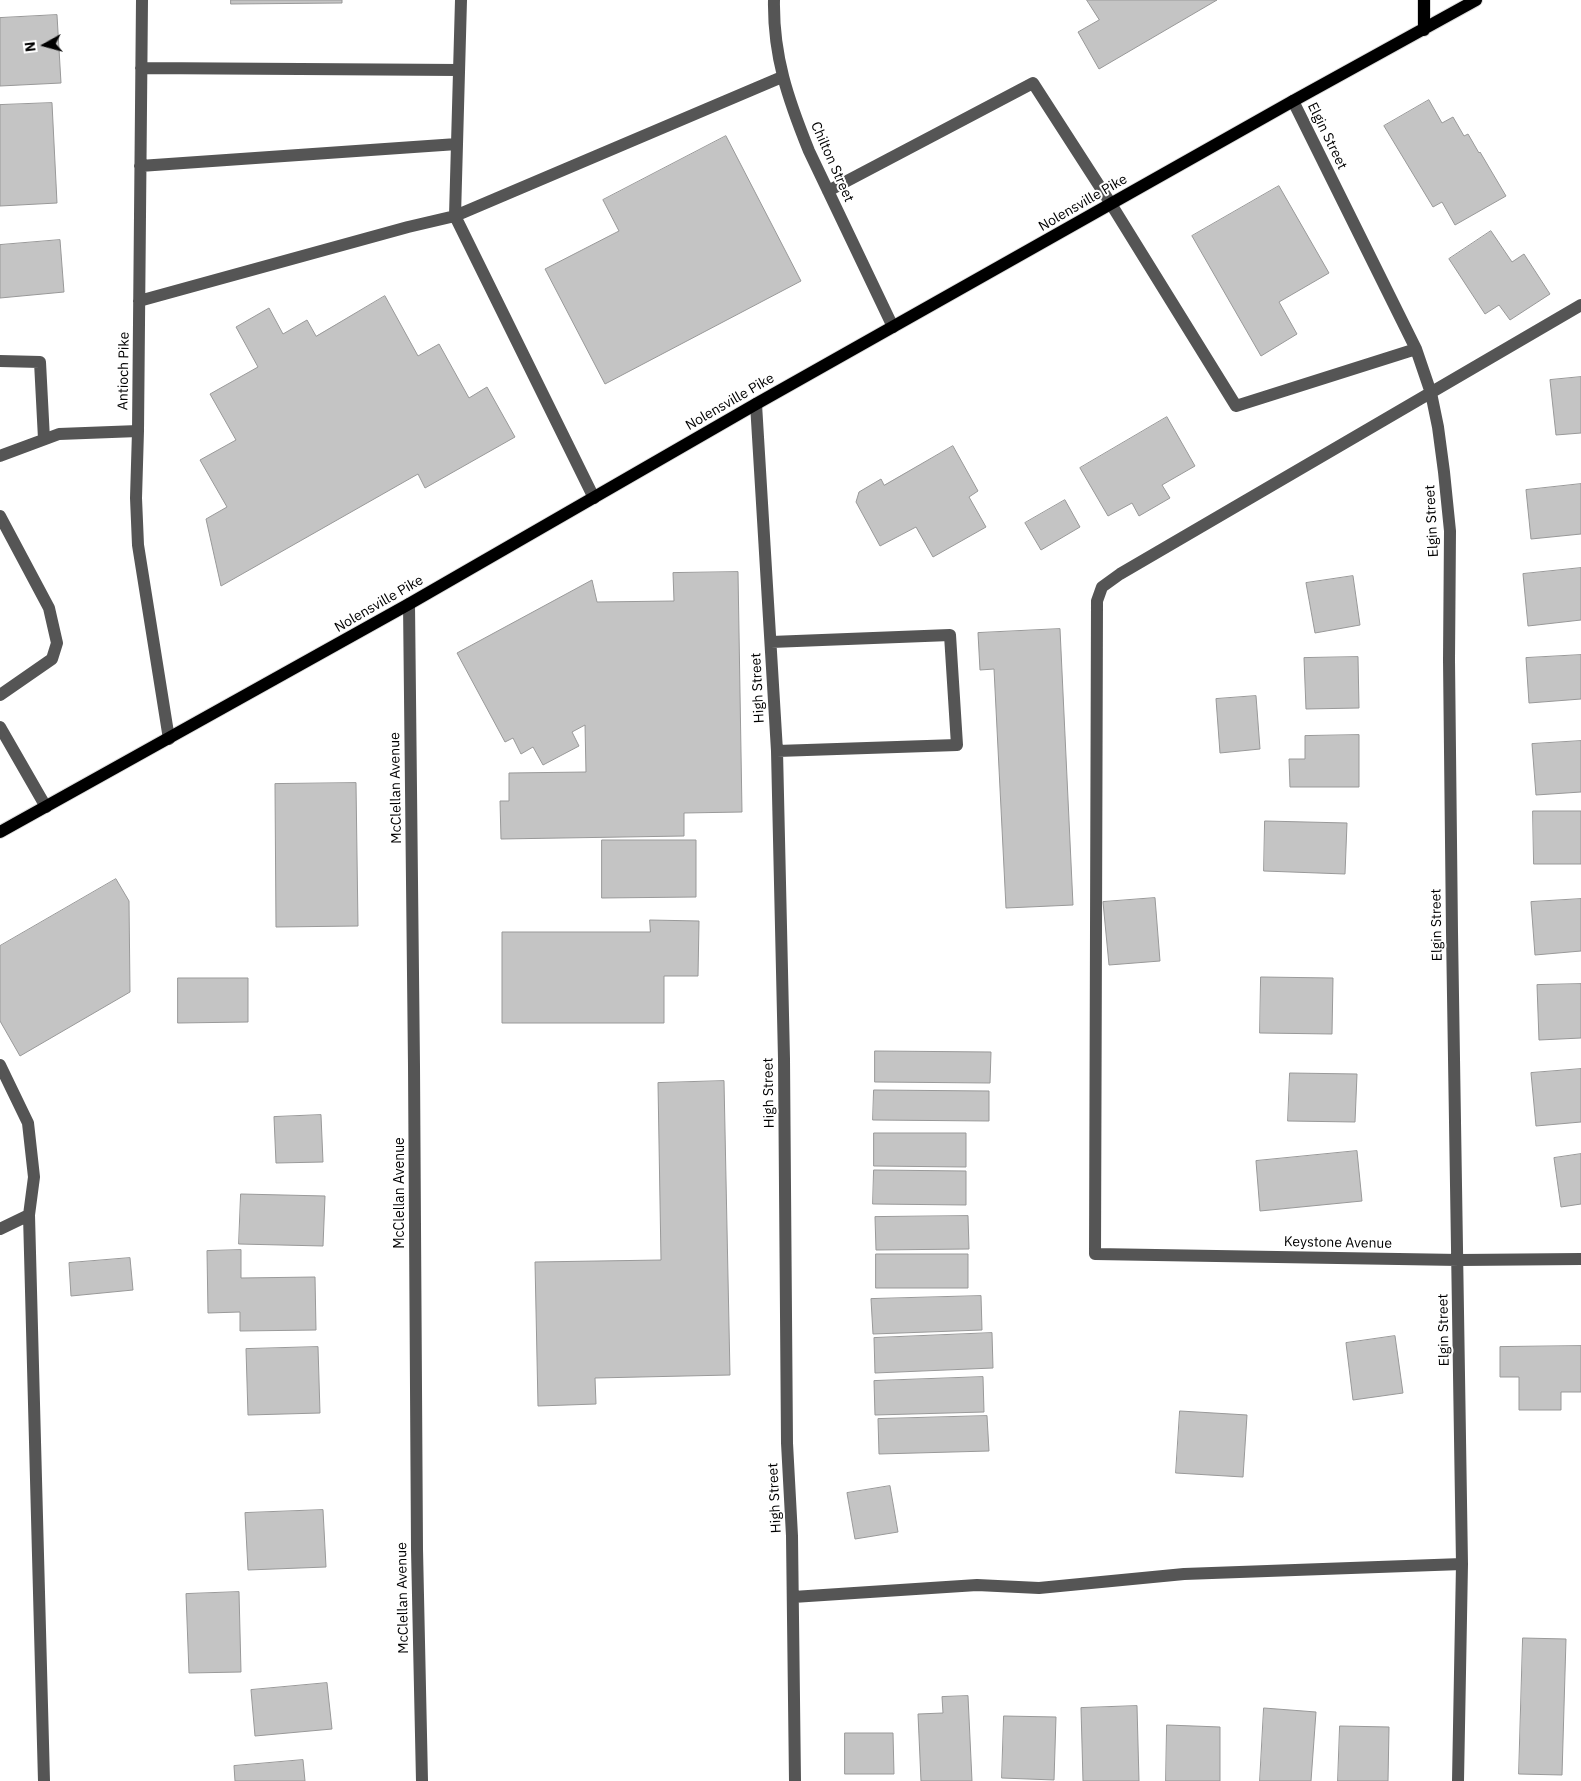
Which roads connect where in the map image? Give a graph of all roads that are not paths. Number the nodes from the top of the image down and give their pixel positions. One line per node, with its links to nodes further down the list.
1 (142, 0): 7 (street, Antioch Pike)
2 (460, 0): 8 (street)
3 (774, 0): 9 (street, Chilton Street)
4 (1424, 0): 6 (main road)
5 (1476, 0): 6 (main road, Nolensville Pike)
6 (1424, 30): 10 (main road, Nolensville Pike)
7 (141, 68): 8 (street); 12 (street, Antioch Pike)
8 (459, 70): 11 (street)
9 (782, 77): 13 (street, Chilton Street); 15 (street)
10 (1292, 101): 14 (main road, Nolensville Pike); 19 (street, Elgin Street)
11 (457, 144): 12 (street); 15 (street)
12 (140, 166): 16 (street, Antioch Pike)
13 (828, 191): 14 (street); 18 (street, Chilton Street)
14 (1111, 204): 18 (main road, Nolensville Pike); 19 (street)
15 (455, 216): 16 (street); 26 (street)
16 (140, 302): 23 (street, Antioch Pike)
17 (1581, 305): 21 (street)
18 (893, 327): 22 (main road, Nolensville Pike)
19 (1416, 349): 21 (street, Elgin Street)
20 (0, 361): 24 (street)
21 (1431, 393): 39 (street, Elgin Street); 39 (street, Keystone Avenue)
22 (756, 404): 26 (main road, Nolensville Pike); 29 (street, High Street)
23 (138, 431): 24 (street); 32 (street, Antioch Pike)
24 (44, 439): 25 (street)
25 (0, 456)
26 (594, 498): 28 (main road, Nolensville Pike)
27 (0, 516): 30 (street)
28 (409, 604): 32 (main road, Nolensville Pike); 44 (street, McClellan Avenue)
29 (771, 642): 33 (street, High Street); 33 (street)
30 (0, 696)
31 (0, 727): 34 (street)
32 (169, 739): 34 (main road, Nolensville Pike)
33 (777, 751): 42 (street, High Street)
34 (46, 807): 35 (main road, Nolensville Pike)
35 (0, 832)
36 (0, 1065): 37 (street)
37 (29, 1214): 38 (street); 43 (street)
38 (0, 1229)
39 (1458, 1260): 40 (street, Keystone Avenue); 41 (street, Elgin Street)
40 (1581, 1260)
41 (1462, 1564): 42 (street); 46 (street, Elgin Street)
42 (793, 1596): 45 (street, High Street)
43 (44, 1781)
44 (422, 1781)
45 (796, 1781)
46 (1458, 1781)

